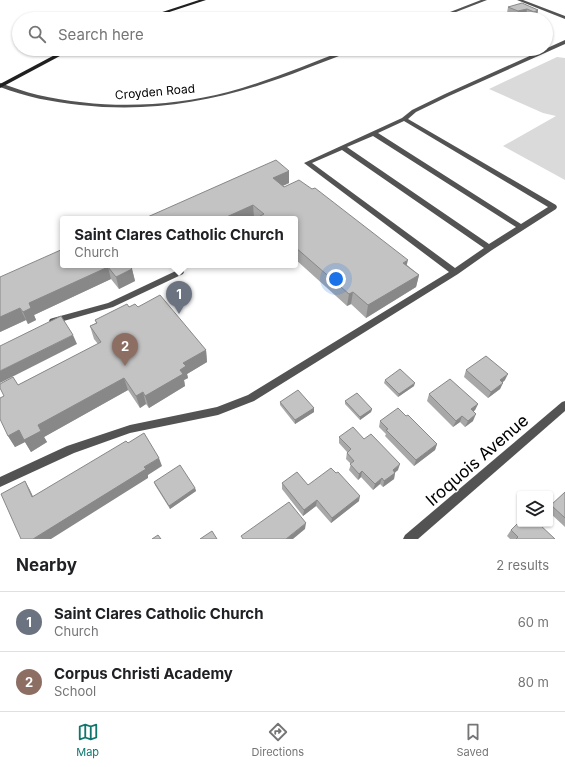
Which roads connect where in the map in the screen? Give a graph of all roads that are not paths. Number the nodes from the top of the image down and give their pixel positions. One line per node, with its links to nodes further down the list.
1 (204, 0): 4 (street)
2 (485, 0): 5 (street)
3 (519, 0): 6 (street)
4 (165, 12)
5 (453, 12)
6 (550, 12)
7 (553, 13): 8 (street)
8 (565, 18)
9 (565, 42): 10 (street)
10 (553, 47)
11 (56, 56): 14 (street)
12 (334, 56): 14 (street, Croyden Road)
13 (534, 56): 15 (street)
14 (0, 85)
15 (404, 119): 16 (street); 18 (street)
16 (373, 133): 17 (street); 18 (street)
17 (342, 147): 19 (street); 21 (street)
18 (521, 227): 19 (street)
19 (489, 248): 21 (street)
20 (180, 272): 22 (street)
21 (455, 272): 24 (street)
22 (45, 324)
23 (565, 405): 25 (street, Iroquois Avenue)
24 (0, 482)
25 (410, 539)

